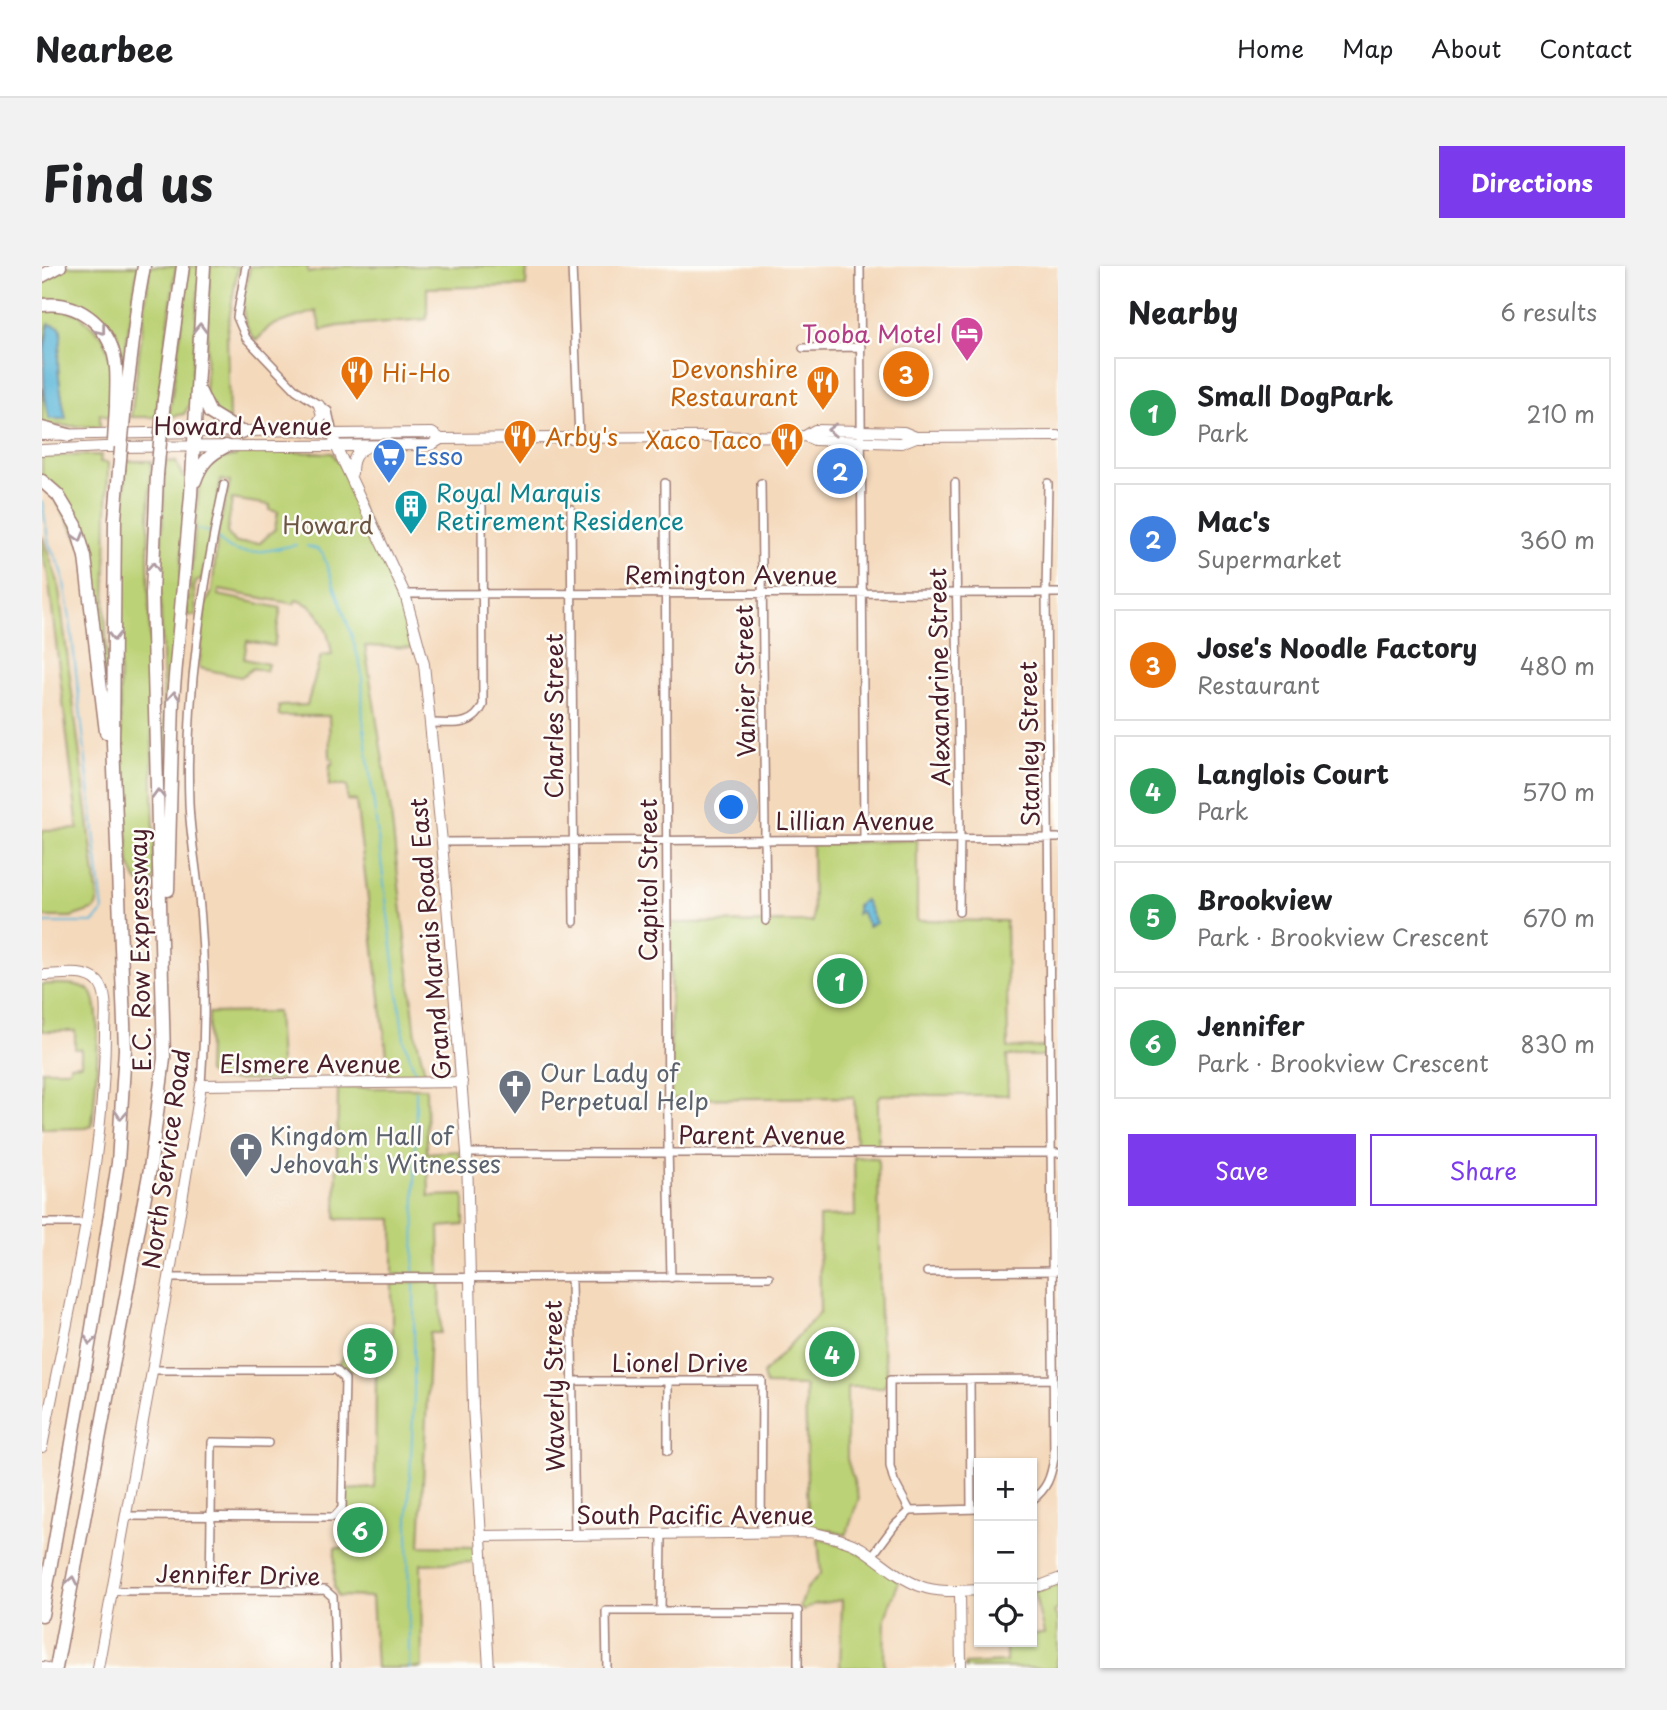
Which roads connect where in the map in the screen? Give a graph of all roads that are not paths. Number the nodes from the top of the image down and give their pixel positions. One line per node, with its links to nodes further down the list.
1 (60, 266): 8 (highway)
2 (144, 266): 14 (highway)
3 (183, 266): 68 (highway, E.C. Row Expressway, one-way to 3, bridge)
4 (204, 266): 12 (highway, one-way to 4)
5 (246, 266): 13 (street, Grand Marais Road East)
6 (572, 266): 26 (street)
7 (860, 266): 10 (street)
8 (42, 276)
9 (42, 305): 14 (highway, one-way to 14)
10 (861, 347): 11 (street); 17 (street)
11 (803, 348)
12 (198, 390): 18 (highway); 19 (highway)
13 (319, 405): 16 (street); 20 (street, Grand Marais Road East)
14 (121, 406): 54 (highway, E.C. Row Expressway, one-way to 54, bridge)
15 (42, 428): 22 (highway)
16 (301, 430): 19 (street, Howard Avenue); 20 (street, Howard Avenue)
17 (861, 430): 23 (street, Howard Avenue, one-way to 23); 25 (street, Howard Avenue); 28 (street)
18 (195, 431): 19 (street, Howard Avenue); 22 (street, Howard Avenue); 29 (highway)
19 (241, 432)
20 (333, 434): 27 (street, Howard Avenue); 31 (street, Grand Marais Road East)
21 (42, 435): 22 (street, Howard Avenue)
22 (69, 435)
23 (805, 436): 26 (street, Howard Avenue); 28 (street, Howard Avenue)
24 (1058, 436): 25 (street, Howard Avenue)
25 (916, 437): 28 (street, Howard Avenue)
26 (579, 438): 27 (street, Howard Avenue)
27 (441, 439): 32 (street, Howard Avenue)
28 (861, 442): 45 (street)
29 (194, 446): 30 (street, Howard Avenue); 33 (street, Howard Avenue); 41 (highway)
30 (226, 446): 31 (street, Howard Avenue); 41 (highway)
31 (336, 446): 32 (street, Howard Avenue); 34 (street, Grand Marais Road East)
32 (370, 446): 34 (street)
33 (42, 450)
34 (352, 477): 49 (street, Grand Marais Road East)
35 (42, 481): 54 (highway, one-way to 54)
36 (1048, 482): 47 (street, Stanley Street)
37 (664, 483): 52 (street, Capitol Street)
38 (761, 483): 44 (street, Vanier Street)
39 (955, 483): 46 (street, Alexandrine Street)
40 (224, 485): 70 (street, North Service Road)
41 (191, 495): 68 (highway, one-way to 41)
42 (482, 507): 50 (street)
43 (571, 509): 51 (street, Charles Street)
44 (762, 593): 45 (street, Remington Avenue); 52 (street, Remington Avenue); 59 (street, Vanier Street)
45 (862, 593): 46 (street, Remington Avenue); 57 (street)
46 (957, 593): 47 (street, Remington Avenue); 58 (street, Alexandrine Street)
47 (1046, 593): 48 (street, Remington Avenue); 55 (street, Stanley Street)
48 (1058, 593)
49 (405, 594): 50 (street, Remington Avenue); 53 (street, Grand Marais Road East)
50 (483, 594): 51 (street, Remington Avenue); 53 (street)
51 (572, 594): 52 (street, Remington Avenue); 60 (street, Charles Street)
52 (664, 594): 61 (street, Capitol Street)
53 (430, 723): 62 (street, Grand Marais Road East)
54 (116, 827): 110 (highway, E.C. Row Expressway, one-way to 110)
55 (1048, 838): 56 (street, Lillian Avenue); 58 (street, Lillian Avenue); 67 (street, Stanley Street)
56 (1058, 838)
57 (864, 839): 58 (street, Lillian Avenue); 59 (street, Lillian Avenue)
58 (960, 839): 63 (street, Alexandrine Street)
59 (765, 840): 61 (street, Lillian Avenue); 65 (street, Vanier Street)
60 (573, 841): 61 (street, Lillian Avenue); 62 (street, Lillian Avenue); 64 (street, Charles Street)
61 (666, 841): 72 (street, Capitol Street)
62 (442, 842): 69 (street, Grand Marais Road East)
63 (959, 912)
64 (574, 922)
65 (766, 922)
66 (42, 975): 75 (street)
67 (1055, 1051): 73 (street, Stanley Street)
68 (164, 1058): 111 (highway, E.C. Row Expressway, one-way to 68)
69 (462, 1082): 70 (street, Elsmere Avenue); 71 (street, Grand Marais Road East)
70 (201, 1084): 78 (street, North Service Road)
71 (467, 1153): 72 (street, Parent Avenue); 79 (street, Grand Marais Road East)
72 (669, 1153): 73 (street, Parent Avenue); 81 (street, Capitol Street)
73 (1055, 1153): 76 (street, Stanley Street)
74 (42, 1223): 75 (street)
75 (85, 1223): 88 (street)
76 (1055, 1271): 77 (street); 84 (street, Stanley Street)
77 (927, 1272)
78 (169, 1278): 79 (street); 83 (street, North Service Road)
79 (469, 1278): 80 (street); 101 (street, Grand Marais Road East)
80 (571, 1278): 81 (street); 86 (street, Waverly Street)
81 (671, 1278): 82 (street)
82 (769, 1278)
83 (153, 1370): 96 (street, North Service Road); 97 (street)
84 (1052, 1379): 85 (street); 93 (street, Stanley Street)
85 (970, 1380): 92 (street); 95 (street)
86 (572, 1381): 87 (street, Lionel Drive); 100 (street, Waverly Street)
87 (668, 1381): 91 (street); 98 (street, Lionel Drive)
88 (47, 1396): 90 (street)
89 (268, 1443): 97 (street)
90 (42, 1447)
91 (668, 1451)
92 (974, 1483)
93 (1037, 1496)
94 (974, 1509): 95 (street)
95 (910, 1511): 102 (street)
96 (126, 1516): 97 (street); 107 (street, North Service Road)
97 (212, 1517): 105 (street)
98 (761, 1533): 99 (street, South Pacific Avenue); 102 (street, South Pacific Avenue)
99 (662, 1534): 100 (street, South Pacific Avenue); 109 (street)
100 (575, 1535): 101 (street, South Pacific Avenue)
101 (481, 1536): 114 (street, Grand Marais Road East)
102 (872, 1556): 108 (street, South Pacific Avenue)
103 (1058, 1578): 104 (street)
104 (1037, 1586)
105 (210, 1590): 107 (street, Jennifer Drive); 113 (street, Jennifer Drive)
106 (974, 1590): 108 (street, South Pacific Avenue)
107 (112, 1591): 112 (street, North Service Road)
108 (960, 1591): 117 (street)
109 (661, 1611): 115 (street); 116 (street)
110 (42, 1615)
111 (56, 1668)
112 (98, 1668)
113 (336, 1668)
114 (489, 1668)
115 (607, 1668)
116 (798, 1668)
117 (961, 1668)

